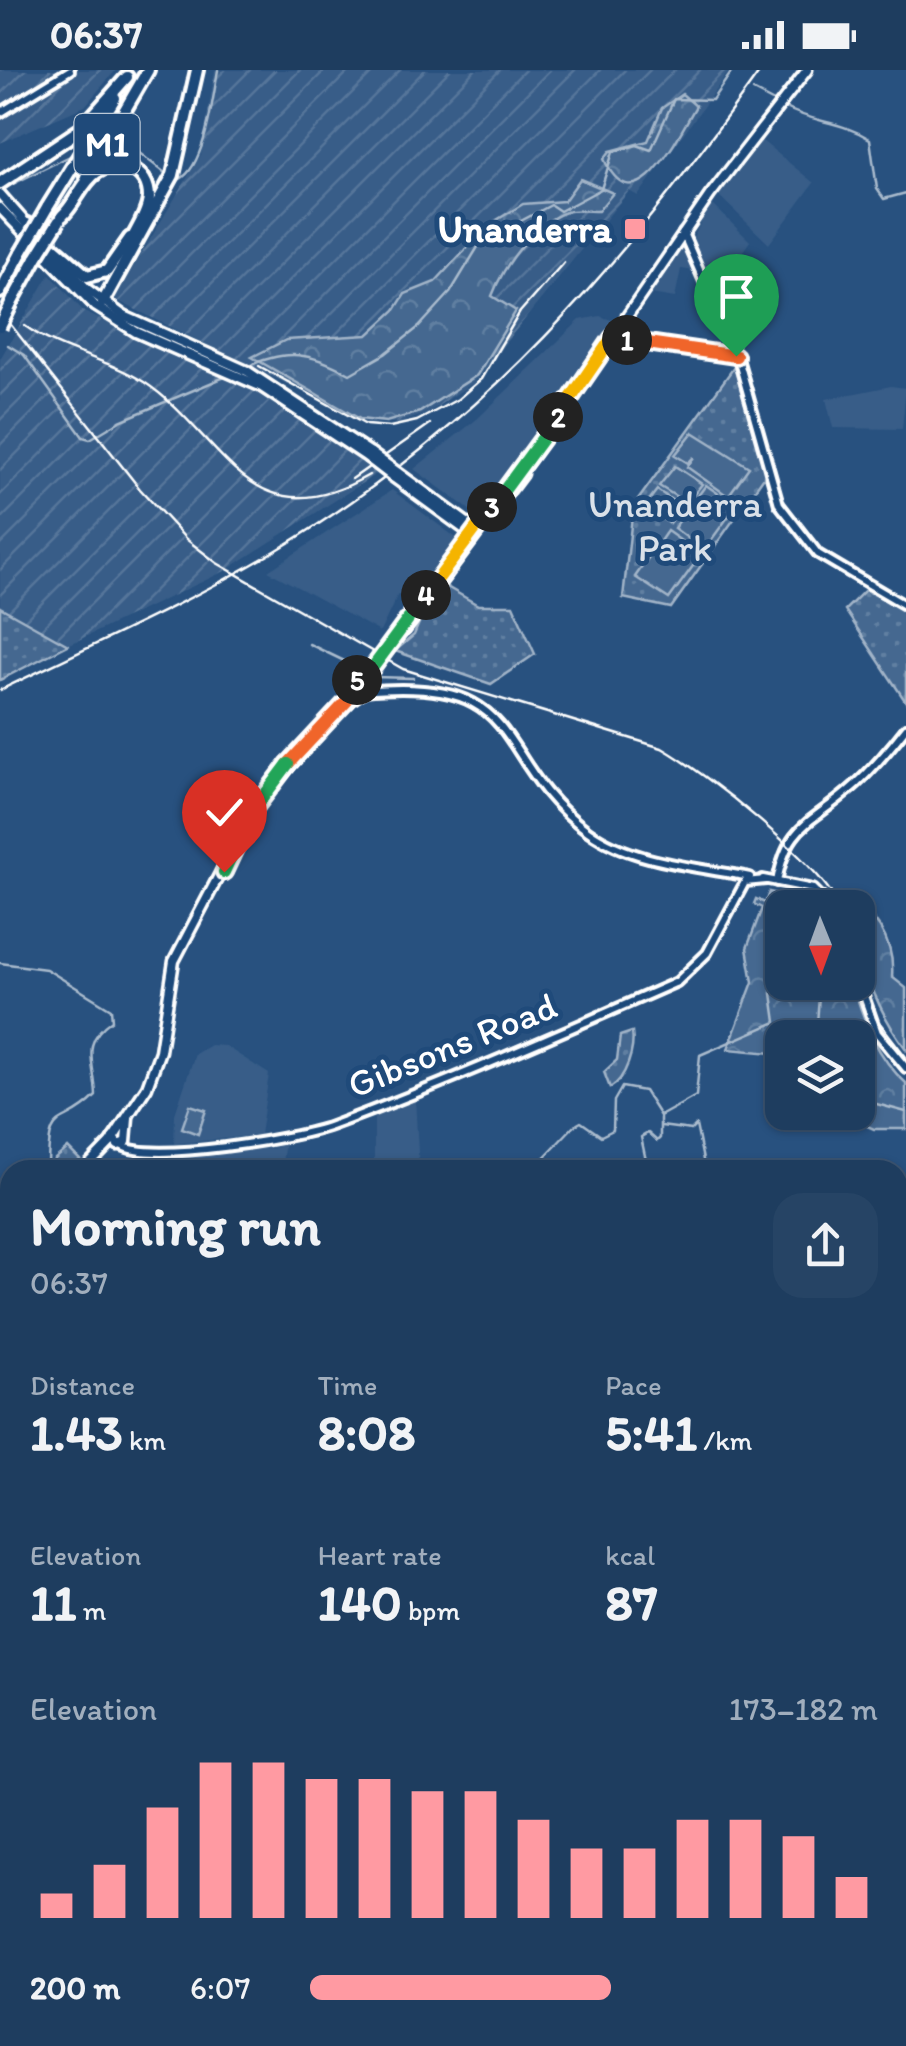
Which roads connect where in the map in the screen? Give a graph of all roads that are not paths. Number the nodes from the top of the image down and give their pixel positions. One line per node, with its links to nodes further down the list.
1 (70, 70): 6 (main road)
2 (148, 70): 9 (highway, M1)
3 (197, 70): 14 (highway)
4 (807, 70): 11 (main road)
5 (128, 73): 7 (highway); 13 (highway, M1, bridge)
6 (0, 113)
7 (0, 181)
8 (0, 202): 10 (main road); 14 (main road)
9 (60, 218): 12 (highway); 15 (highway, M1, bridge)
10 (23, 220): 12 (highway); 14 (main road)
11 (684, 233): 16 (main road); 17 (main road)
12 (134, 234): 14 (highway)
13 (0, 291)
14 (99, 304): 20 (main road, bridge)
15 (0, 327)
16 (612, 338): 17 (main road); 18 (main road)
17 (736, 356): 23 (main road)
18 (502, 499): 19 (main road); 21 (main road)
19 (486, 515): 20 (main road); 21 (main road)
20 (461, 522): 21 (main road); 22 (main road)
21 (476, 533): 22 (main road); 24 (main road)
22 (464, 545): 24 (main road)
23 (906, 606)
24 (417, 611): 25 (main road)
25 (362, 685): 27 (main road); 34 (main road)
26 (906, 728): 29 (main road)
27 (740, 875): 28 (main road); 31 (main road, Gibsons Road)
28 (766, 880): 29 (main road); 31 (main road, Gibsons Road)
29 (777, 882): 30 (main road)
30 (814, 890)
31 (739, 896): 34 (main road, Gibsons Road)
32 (866, 1000): 33 (main road)
33 (906, 1068)
34 (120, 1139): 35 (main road)
35 (98, 1160)

